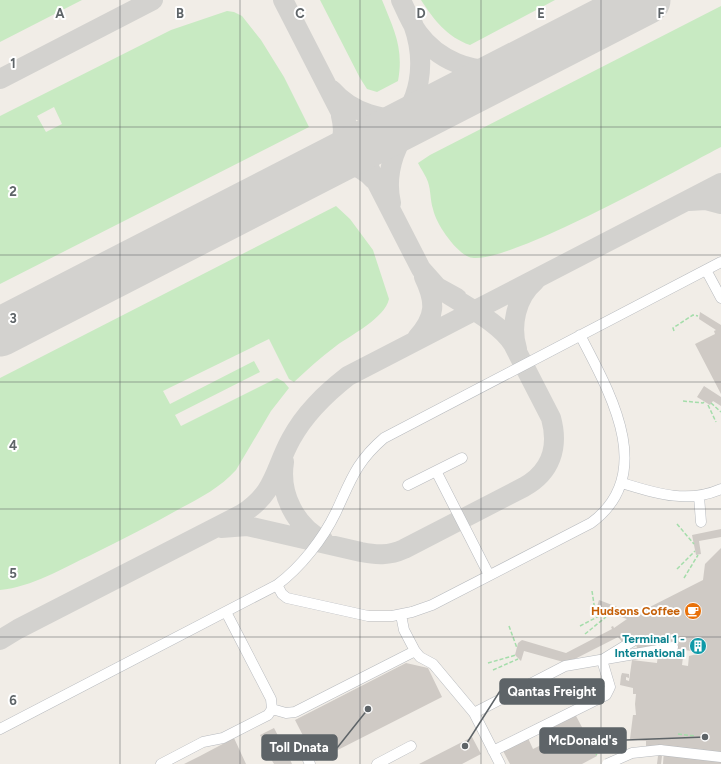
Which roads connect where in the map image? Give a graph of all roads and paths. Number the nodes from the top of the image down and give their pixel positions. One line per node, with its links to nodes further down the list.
1 (721, 262): 2 (street)
2 (706, 270): 3 (street); 6 (street)
3 (721, 298)
4 (698, 316): 5 (path)
5 (674, 332)
6 (580, 335): 15 (street); 27 (street)
7 (683, 401): 8 (path)
8 (704, 402)
9 (711, 403): 11 (path)
10 (708, 404): 12 (path)
11 (721, 412)
12 (716, 422)
13 (462, 458): 14 (street)
14 (436, 471): 16 (street); 25 (street)
15 (622, 483): 18 (street); 25 (street)
16 (408, 485)
17 (721, 489): 18 (street)
18 (699, 496): 19 (street)
19 (701, 522)
20 (677, 524): 21 (path)
21 (694, 544)
22 (696, 551): 24 (path)
23 (698, 555): 26 (path)
24 (677, 569)
25 (489, 575): 31 (street)
26 (684, 578)
27 (277, 585): 30 (street); 31 (street)
28 (592, 591): 29 (path)
29 (595, 611)
30 (226, 612): 46 (street); 48 (street)
31 (401, 615): 40 (street)
32 (601, 615): 35 (path)
33 (606, 617): 36 (path)
34 (509, 626): 38 (path)
35 (580, 626)
36 (585, 634)
37 (633, 642): 43 (street)
38 (517, 648)
39 (665, 648): 43 (street)
40 (415, 651): 46 (street); 47 (street)
41 (516, 656): 44 (path)
42 (518, 659): 45 (path)
43 (602, 660): 47 (street); 52 (street)
44 (488, 663)
45 (493, 670)
46 (272, 709): 54 (street)
47 (474, 713): 52 (street)
48 (0, 729)
49 (678, 734): 50 (path)
50 (695, 736)
51 (411, 746): 55 (street)
52 (493, 751): 56 (street)
53 (721, 757): 57 (street, bridge)
54 (161, 764)
55 (377, 764)
56 (500, 764)
57 (607, 764)

